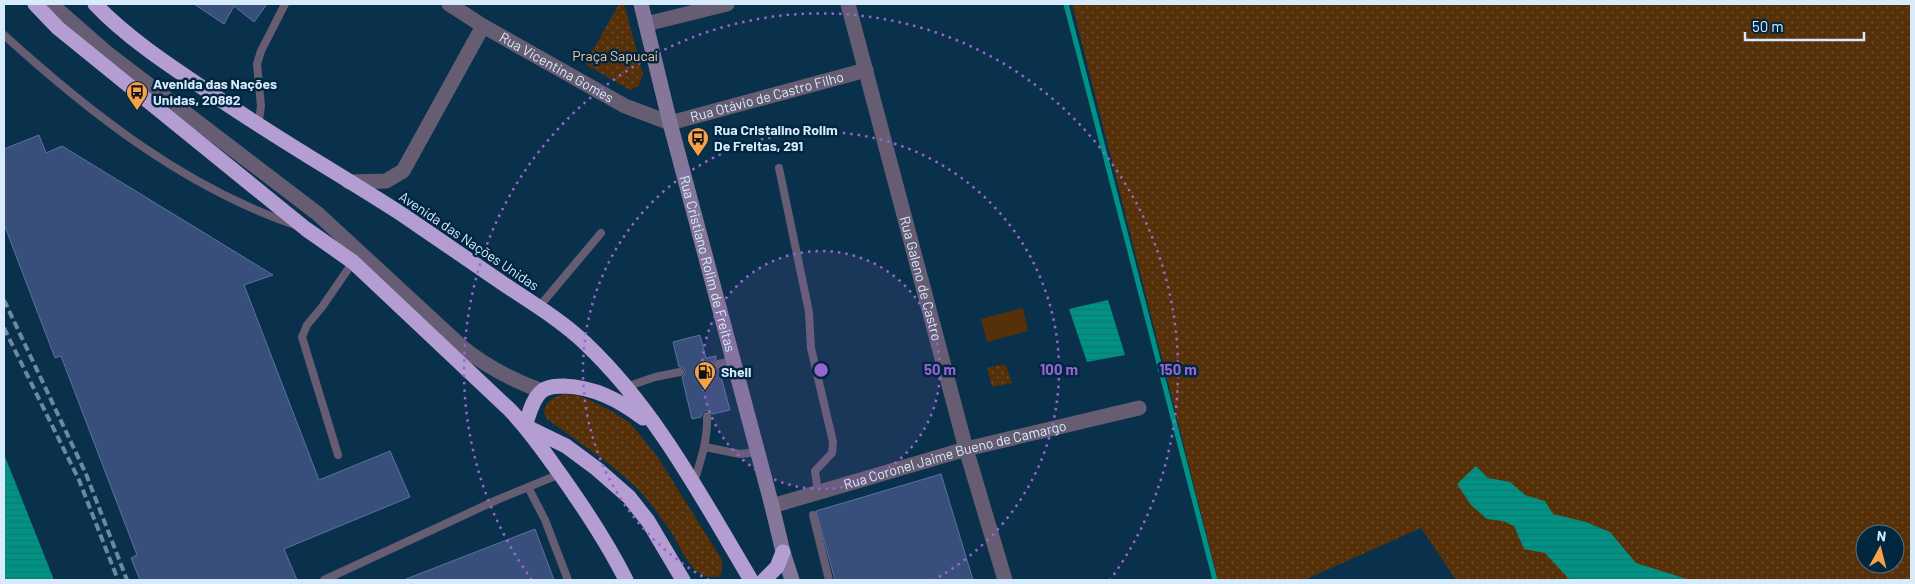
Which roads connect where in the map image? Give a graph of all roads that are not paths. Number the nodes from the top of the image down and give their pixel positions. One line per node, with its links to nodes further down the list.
1 (35, 4): 17 (highway)
2 (51, 4): 25 (street)
3 (95, 4): 14 (highway, Avenida das Nações Unidas)
4 (285, 4): 14 (lane)
5 (449, 4): 10 (street, Rua Vicentina Gomes)
6 (641, 4): 9 (street, Rua Cristiano Rolim de Freitas)
7 (727, 4): 9 (street)
8 (848, 4): 12 (street, Rua Galeno de Castro)
9 (646, 24): 13 (street, Rua Cristiano Rolim de Freitas)
10 (483, 26): 13 (street, Rua Vicentina Gomes); 16 (street)
11 (4, 35): 17 (lane)
12 (866, 70): 13 (street, Rua Otávio de Castro Filho); 31 (street, Rua Galeno de Castro)
13 (670, 123): 21 (street, Rua Cristiano Rolim de Freitas)
14 (258, 126): 16 (highway, Avenida das Nações Unidas)
15 (779, 168): 37 (lane)
16 (349, 182): 20 (highway, Avenida das Nações Unidas)
17 (306, 229): 19 (highway)
18 (600, 233): 20 (lane)
19 (353, 262): 28 (highway); 33 (lane)
20 (538, 308): 24 (highway, Avenida das Nações Unidas)
21 (734, 361): 22 (lane); 32 (street, Rua Cristiano Rolim de Freitas)
22 (718, 364)
23 (680, 372): 24 (lane)
24 (626, 387): 29 (highway, Avenida das Nações Unidas)
25 (542, 391): 28 (highway); 29 (highway)
26 (1139, 408): 31 (street, Rua Coronel Jaime Bueno de Camargo)
27 (707, 416): 30 (lane)
28 (526, 426): 34 (highway); 44 (highway)
29 (656, 428): 35 (highway, Avenida das Nações Unidas)
30 (704, 447): 32 (lane); 35 (lane)
31 (966, 449): 37 (street, Rua Coronel Jaime Bueno de Camargo); 49 (street, Rua Galeno de Castro)
32 (758, 452): 38 (street, Rua Cristiano Rolim de Freitas)
33 (338, 455)
34 (560, 474): 36 (lane); 43 (highway)
35 (693, 484): 45 (highway, Avenida das Nações Unidas)
36 (528, 487): 41 (lane); 42 (lane)
37 (818, 492): 38 (street, Rua Coronel Jaime Bueno de Camargo)
38 (772, 506): 40 (street, Rua Cristiano Rolim de Freitas)
39 (813, 515): 48 (lane)
40 (783, 552): 46 (highway); 47 (street, Rua Cristiano Rolim de Freitas)
41 (324, 580)
42 (568, 580)
43 (626, 580)
44 (683, 580)
45 (750, 580)
46 (764, 580)
47 (792, 580)
48 (829, 580)
49 (1005, 580)

